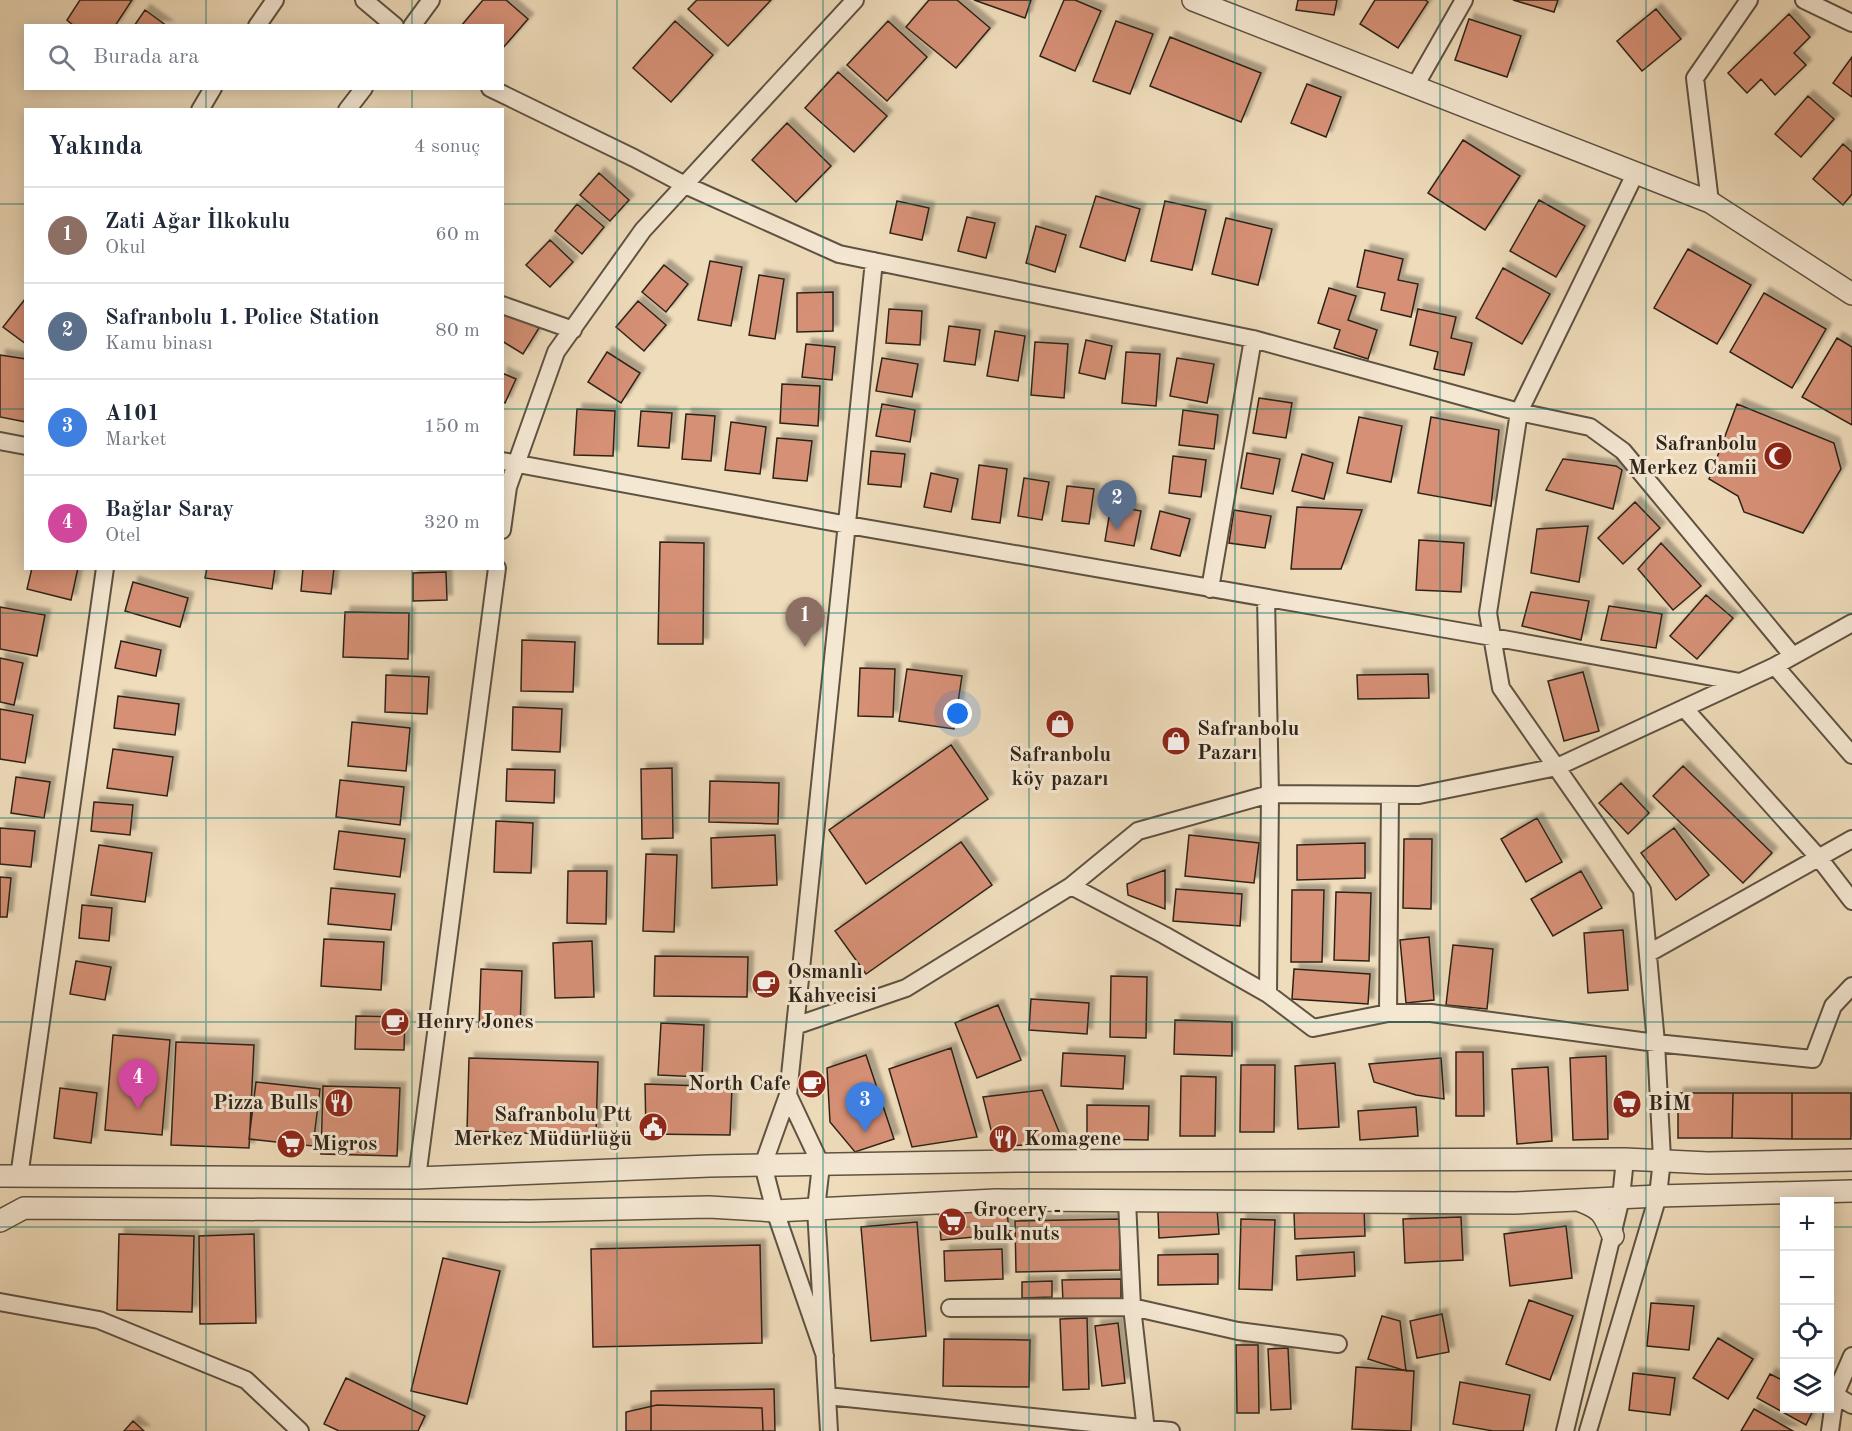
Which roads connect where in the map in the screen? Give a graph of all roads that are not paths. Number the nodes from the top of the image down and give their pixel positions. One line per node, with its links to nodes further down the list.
1 (275, 0): 10 (street)
2 (364, 0): 11 (street)
3 (431, 0): 12 (street)
4 (855, 0): 20 (street)
5 (1193, 0): 13 (street)
6 (1464, 0): 13 (street)
7 (1749, 0): 21 (street)
8 (1804, 0): 9 (street)
9 (1852, 23)
10 (258, 24)
11 (393, 24)
12 (413, 24)
13 (1415, 86): 19 (street)
14 (212, 90): 17 (street)
15 (362, 90): 18 (street)
16 (493, 90): 20 (street)
17 (201, 108)
18 (349, 108)
19 (1636, 172): 21 (street); 27 (street)
20 (685, 185): 22 (street); 25 (street)
21 (1710, 202): 23 (street)
22 (874, 261): 26 (street); 32 (street)
23 (1852, 294)
24 (504, 306): 25 (street)
25 (573, 330): 30 (street)
26 (1253, 339): 27 (street); 35 (street)
27 (1519, 412): 38 (street); 39 (street)
28 (0, 441): 29 (street)
29 (24, 446)
30 (510, 462): 31 (street); 32 (street)
31 (504, 516)
32 (848, 525): 35 (street); 55 (street)
33 (105, 570): 63 (street)
34 (497, 570): 64 (street)
35 (1210, 588): 36 (street)
36 (1266, 598): 38 (street); 45 (street)
37 (1852, 623): 39 (street)
38 (1492, 636): 41 (street); 44 (street)
39 (1793, 656): 40 (street)
40 (1775, 666): 41 (street); 43 (street)
41 (1740, 682): 42 (street)
42 (1684, 708): 44 (street); 48 (street)
43 (1852, 755)
44 (1557, 767): 46 (street); 51 (street)
45 (1270, 794): 46 (street); 49 (street); 53 (street)
46 (1390, 795): 54 (street)
47 (1852, 839): 48 (street)
48 (1819, 858): 50 (street); 51 (street)
49 (1071, 886): 53 (street); 55 (street)
50 (1852, 901)
51 (1649, 953): 56 (street)
52 (1852, 986): 56 (street)
53 (1268, 994): 54 (street)
54 (1388, 1013): 56 (street)
55 (795, 1026): 57 (street)
56 (1656, 1043): 59 (street)
57 (788, 1095): 61 (street); 62 (street)
58 (1625, 1159): 59 (street); 62 (street); 67 (street)
59 (1662, 1159): 60 (street); 66 (street)
60 (1852, 1160)
61 (762, 1165): 62 (street); 64 (street); 71 (street)
62 (821, 1165): 70 (street)
63 (10, 1176): 64 (street)
64 (417, 1178)
65 (1852, 1191): 66 (street)
66 (1658, 1196): 67 (street); 88 (street)
67 (1622, 1197): 68 (street); 73 (street)
68 (1577, 1200): 69 (street); 73 (street)
69 (1127, 1201): 70 (street); 75 (street)
70 (816, 1209): 71 (street); 78 (street)
71 (775, 1211): 72 (street); 78 (street)
72 (0, 1221)
73 (1613, 1236): 87 (street)
74 (0, 1302): 84 (street)
75 (1132, 1307): 76 (street); 77 (street); 83 (street)
76 (950, 1308)
77 (1338, 1344)
78 (825, 1356): 81 (street)
79 (1852, 1356): 80 (street)
80 (1835, 1395): 82 (street); 89 (street)
81 (827, 1396): 83 (street); 85 (street)
82 (1852, 1405)
83 (1147, 1429): 86 (street)
84 (300, 1431)
85 (830, 1431)
86 (1171, 1431)
87 (1565, 1431)
88 (1588, 1431)
89 (1830, 1431)

